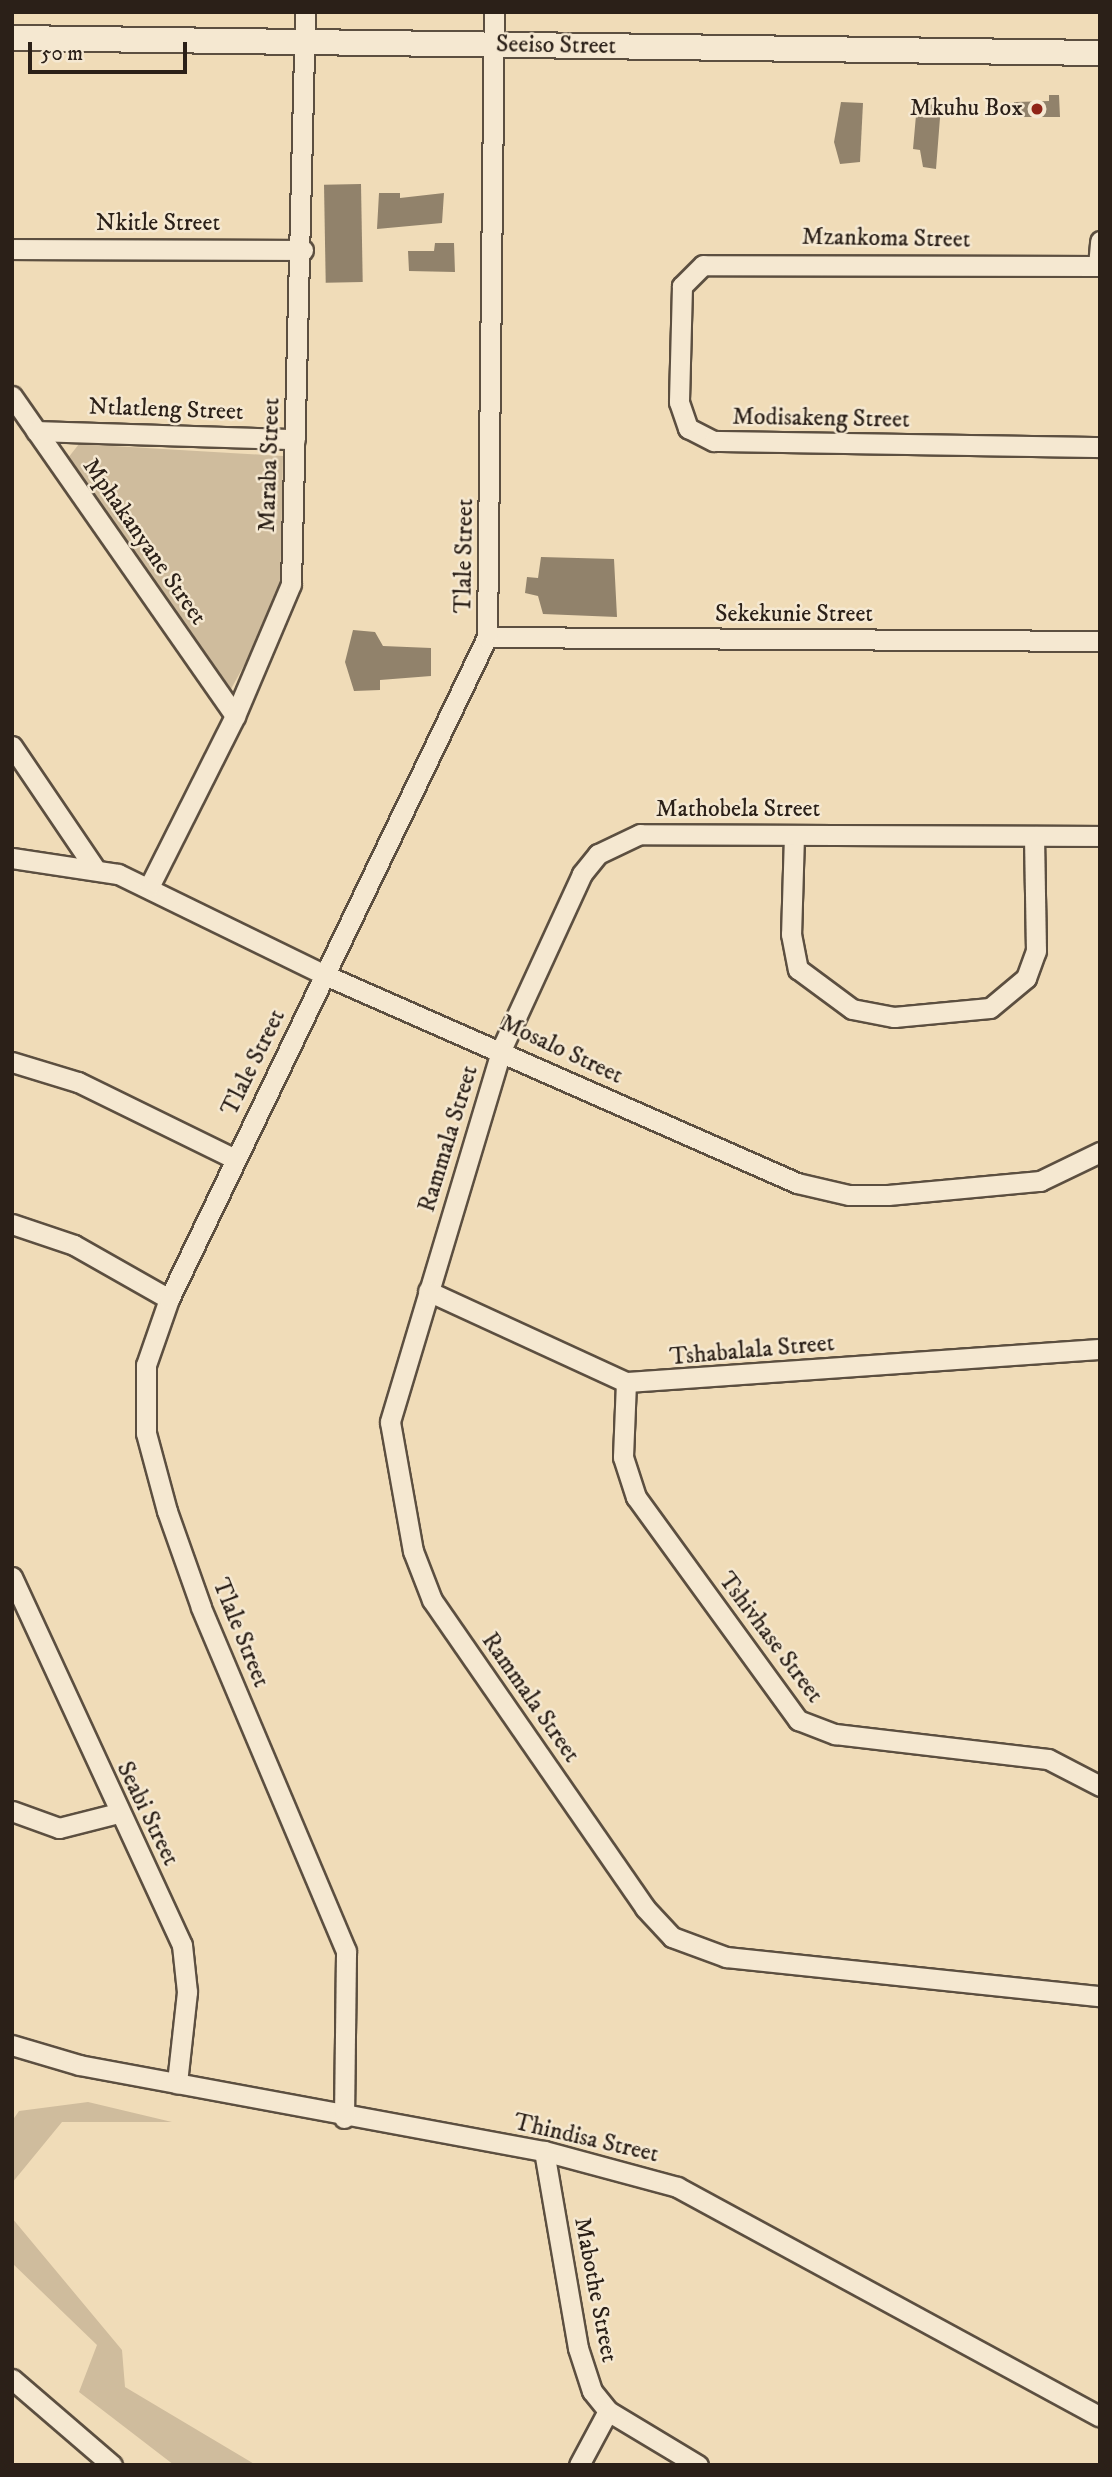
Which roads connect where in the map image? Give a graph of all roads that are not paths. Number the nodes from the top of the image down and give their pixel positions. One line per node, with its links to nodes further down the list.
1 (305, 12): 4 (street, Maraba Street)
2 (494, 12): 5 (street, Tlale Street)
3 (12, 38): 4 (street, Seeiso Street)
4 (304, 39): 5 (street, Seeiso Street); 9 (street, Maraba Street)
5 (493, 45): 6 (street, Seeiso Street); 16 (street, Tlale Street)
6 (1100, 53)
7 (1100, 242): 10 (street)
8 (12, 249): 9 (street, Nkitle Street)
9 (303, 250): 14 (street, Maraba Street)
10 (1099, 266): 11 (street, Mzankoma Street)
11 (682, 286): 15 (street, Modisakeng Street)
12 (12, 396): 13 (street, Mphakanyane Street)
13 (36, 431): 14 (street, Ntlatleng Street); 18 (street, Mphakanyane Street)
14 (295, 439): 18 (street, Maraba Street)
15 (1100, 447)
16 (487, 637): 17 (street, Sekekunie Street); 26 (street, Tlale Street)
17 (1100, 641)
18 (235, 716): 25 (street, Maraba Street)
19 (12, 746): 24 (street)
20 (794, 835): 21 (street, Mathobela Street); 21 (street); 27 (street, Mathobela Street)
21 (1034, 836): 22 (street, Mathobela Street)
22 (1100, 836)
23 (12, 858): 24 (street, Mosalo Street)
24 (94, 867): 25 (street, Mosalo Street)
25 (149, 887): 26 (street, Mosalo Street)
26 (325, 975): 27 (street, Mosalo Street); 30 (street, Tlale Street)
27 (502, 1048): 29 (street, Mosalo Street); 32 (street, Rammala Street)
28 (12, 1062): 30 (street)
29 (1100, 1152)
30 (235, 1159): 33 (street, Tlale Street)
31 (12, 1224): 33 (street)
32 (428, 1291): 35 (street, Tshabalala Street); 40 (street, Rammala Street)
33 (169, 1299): 43 (street, Tlale Street)
34 (1100, 1349): 35 (street, Tshabalala Street)
35 (626, 1382): 37 (street, Tshivhase Street)
36 (12, 1577): 39 (street, Seabi Street)
37 (1100, 1786)
38 (12, 1811): 39 (street)
39 (118, 1813): 42 (street, Seabi Street)
40 (1100, 1996)
41 (12, 2045): 42 (street, Thindisa Street)
42 (177, 2083): 43 (street, Thindisa Street)
43 (344, 2118): 44 (street, Thindisa Street)
44 (544, 2151): 46 (street, Mabothe Street); 47 (street, Thindisa Street)
45 (12, 2379): 48 (street)
46 (608, 2411): 49 (street); 50 (street, Mabothe Street)
47 (1100, 2417)
48 (112, 2465)
49 (579, 2465)
50 (698, 2465)

